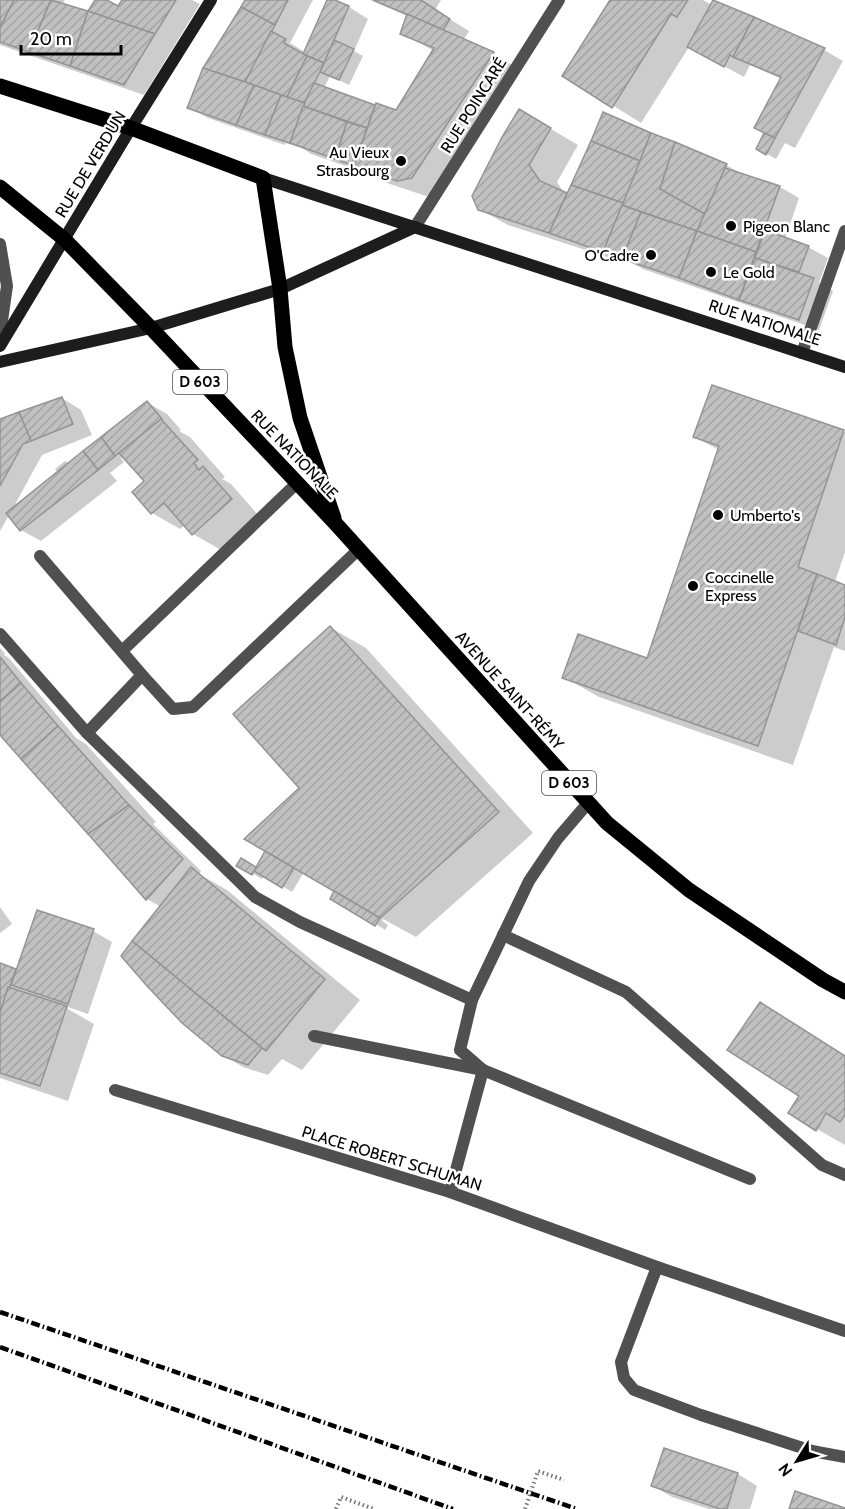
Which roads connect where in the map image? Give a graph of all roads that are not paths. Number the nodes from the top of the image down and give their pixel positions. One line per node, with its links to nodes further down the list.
1 (211, 0): 4 (main road, RUE DE VERDUN)
2 (559, 0): 7 (street, RUE POINCARÉ)
3 (0, 86): 4 (main road, RUE NATIONALE)
4 (131, 128): 5 (main road, RUE NATIONALE); 9 (main road, RUE DE VERDUN)
5 (263, 178): 7 (main road, RUE NATIONALE); 11 (main road, RUE NATIONALE / D 603)
6 (0, 186): 9 (main road, RUE NATIONALE / D 603)
7 (415, 227): 11 (main road); 15 (main road, RUE NATIONALE)
8 (845, 231): 15 (street)
9 (64, 239): 12 (main road, RUE NATIONALE / D 603); 14 (main road, RUE DE VERDUN)
10 (0, 244): 13 (street)
11 (280, 289): 12 (main road); 19 (main road, RUE NATIONALE / D 603)
12 (151, 328): 16 (main road); 18 (main road, RUE NATIONALE / D 603)
13 (0, 335)
14 (0, 346)
15 (802, 353): 17 (main road, RUE NATIONALE)
16 (0, 362)
17 (845, 367)
18 (297, 483): 19 (main road, RUE NATIONALE / D 603); 23 (street)
19 (336, 524): 20 (main road, AVENUE SAINT-RÉMY / D 603)
20 (359, 549): 24 (street); 26 (main road, AVENUE SAINT-RÉMY / D 603)
21 (39, 556): 23 (street)
22 (0, 634): 25 (street)
23 (122, 651): 24 (street)
24 (142, 675): 25 (street)
25 (87, 733): 29 (street)
26 (588, 803): 27 (street); 28 (main road, AVENUE SAINT-RÉMY / D 603)
27 (503, 935): 29 (street); 33 (street)
28 (845, 992)
29 (472, 1000): 31 (street)
30 (314, 1036): 31 (street)
31 (483, 1070): 34 (street); 35 (street)
32 (115, 1090): 35 (street, PLACE ROBERT SCHUMAN)
33 (845, 1175)
34 (750, 1179)
35 (450, 1192): 36 (street, PLACE ROBERT SCHUMAN)
36 (657, 1267): 37 (street, PLACE ROBERT SCHUMAN); 38 (street)
37 (845, 1330)
38 (845, 1457)

